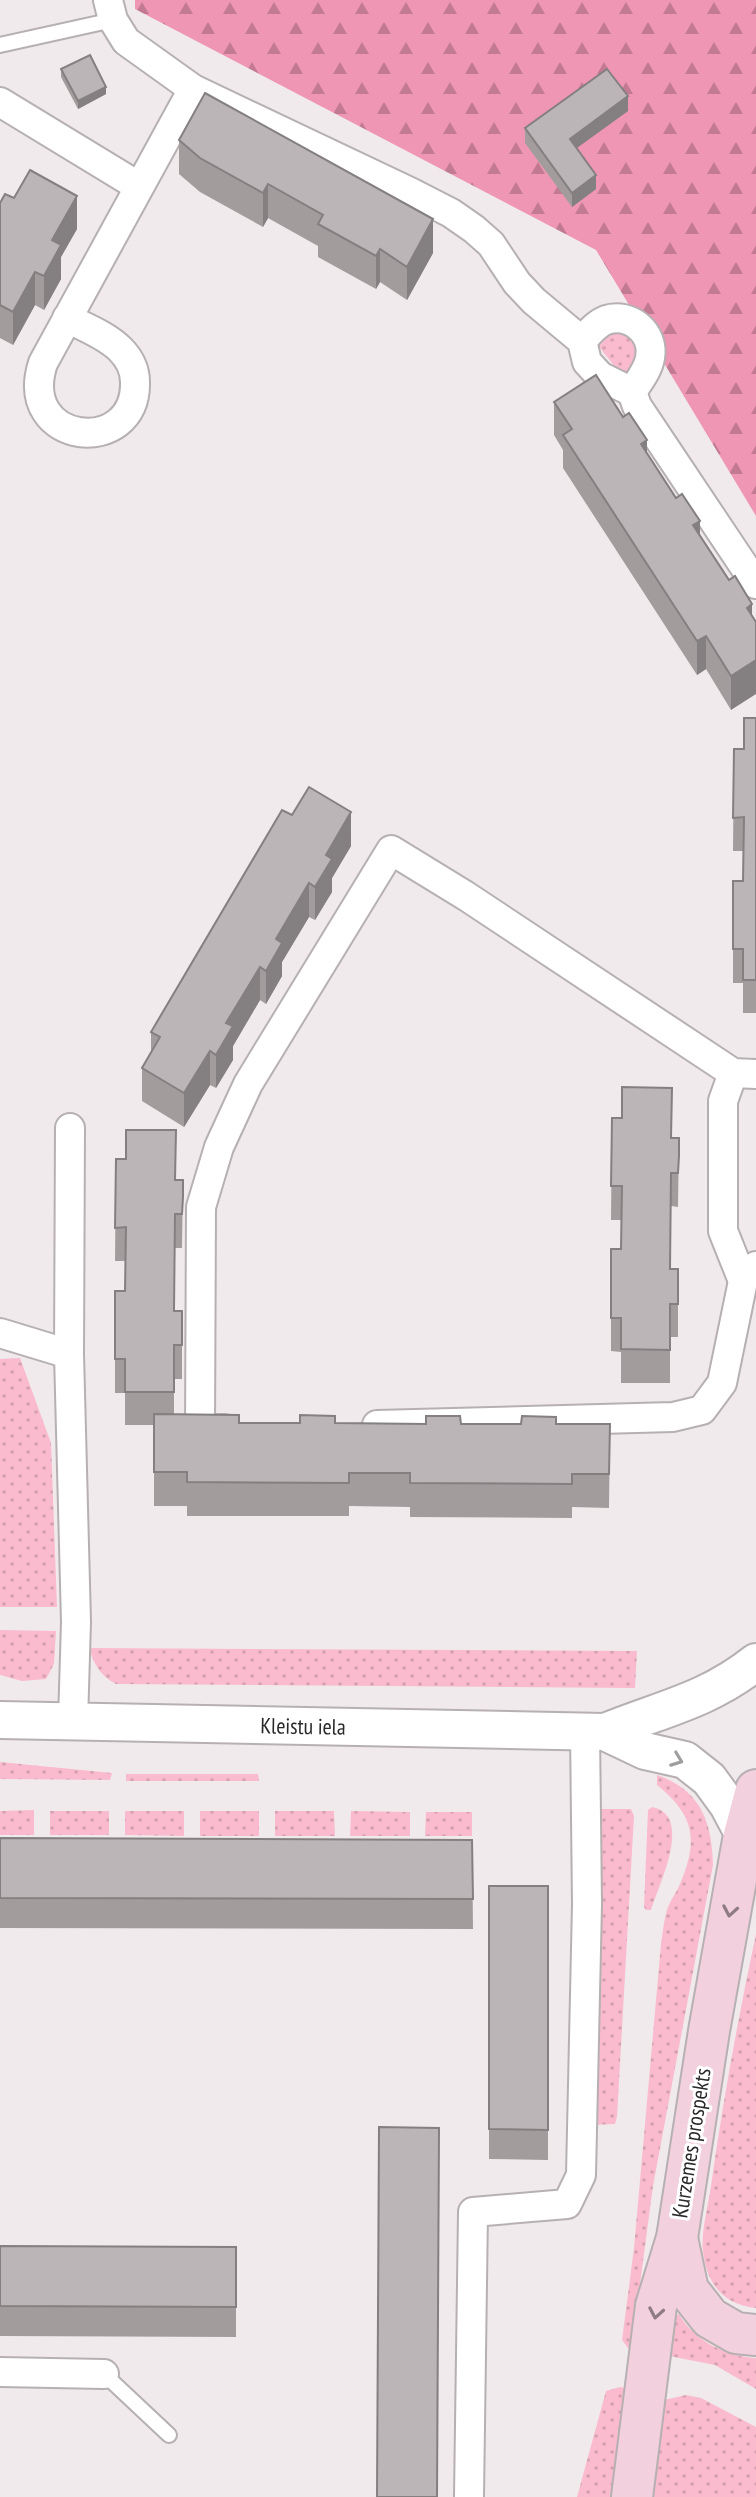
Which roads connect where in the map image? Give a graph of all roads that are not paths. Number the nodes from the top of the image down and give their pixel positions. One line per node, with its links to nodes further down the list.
1 (111, 10): 2 (lane); 3 (street)
2 (0, 45)
3 (193, 89): 5 (street); 7 (street)
4 (0, 102): 5 (street)
5 (138, 186): 6 (street)
6 (67, 318)
7 (582, 341): 8 (street); 8 (street)
8 (632, 392): 9 (street)
9 (756, 584)
10 (744, 1074): 12 (street); 16 (street)
11 (70, 1128): 14 (street)
12 (750, 1274): 15 (street)
13 (0, 1333): 14 (street)
14 (69, 1354): 19 (street)
15 (344, 1426)
16 (248, 1428)
17 (756, 1662): 20 (street, Kleistu iela)
18 (0, 1720): 19 (street, Kleistu iela)
19 (73, 1721): 20 (street, Kleistu iela)
20 (595, 1732): 22 (street, Kleistu iela, one-way to 22); 28 (street)
21 (756, 1790): 22 (main road, Kurzemes prospekts)
22 (744, 1835): 23 (main road, Kurzemes prospekts, one-way to 23)
23 (677, 2238): 24 (main road); 29 (main road, Kurzemes prospekts, one-way to 29)
24 (756, 2335)
25 (0, 2372): 26 (street)
26 (104, 2374): 27 (lane)
27 (169, 2435)
28 (469, 2497)
29 (632, 2497)

